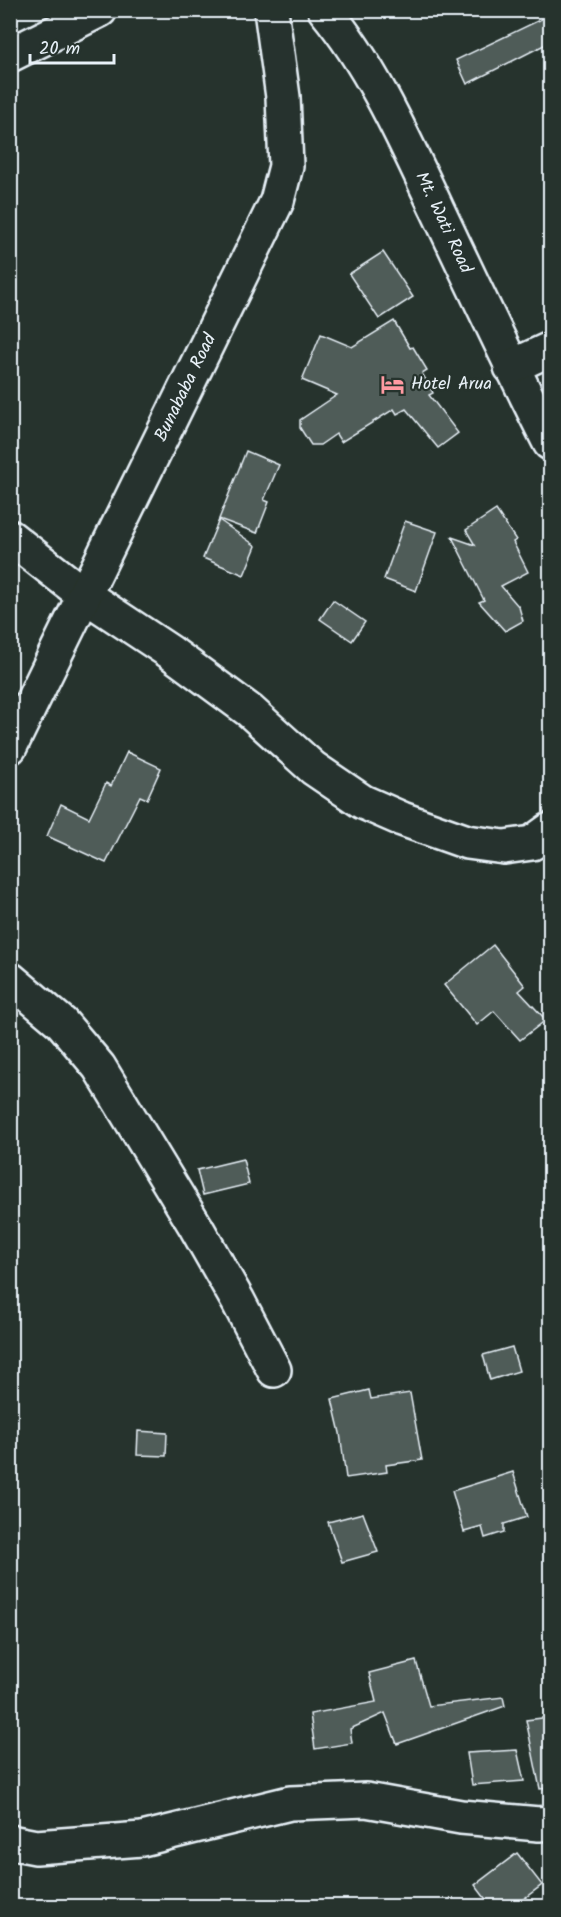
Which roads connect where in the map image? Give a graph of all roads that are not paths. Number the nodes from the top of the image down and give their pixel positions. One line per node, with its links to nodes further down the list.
1 (100, 10): 4 (street)
2 (271, 10): 9 (street, Bunababa Road)
3 (325, 10): 6 (street, Mt. Wati Road)
4 (10, 55)
5 (550, 349): 6 (street)
6 (511, 367): 7 (street, Mt. Wati Road)
7 (550, 443)
8 (10, 537): 9 (street)
9 (84, 595): 10 (street, Bunababa Road); 11 (street)
10 (10, 747)
11 (550, 830)
12 (10, 979): 13 (street)
13 (273, 1370)
14 (550, 1823): 15 (street)
15 (10, 1842)

